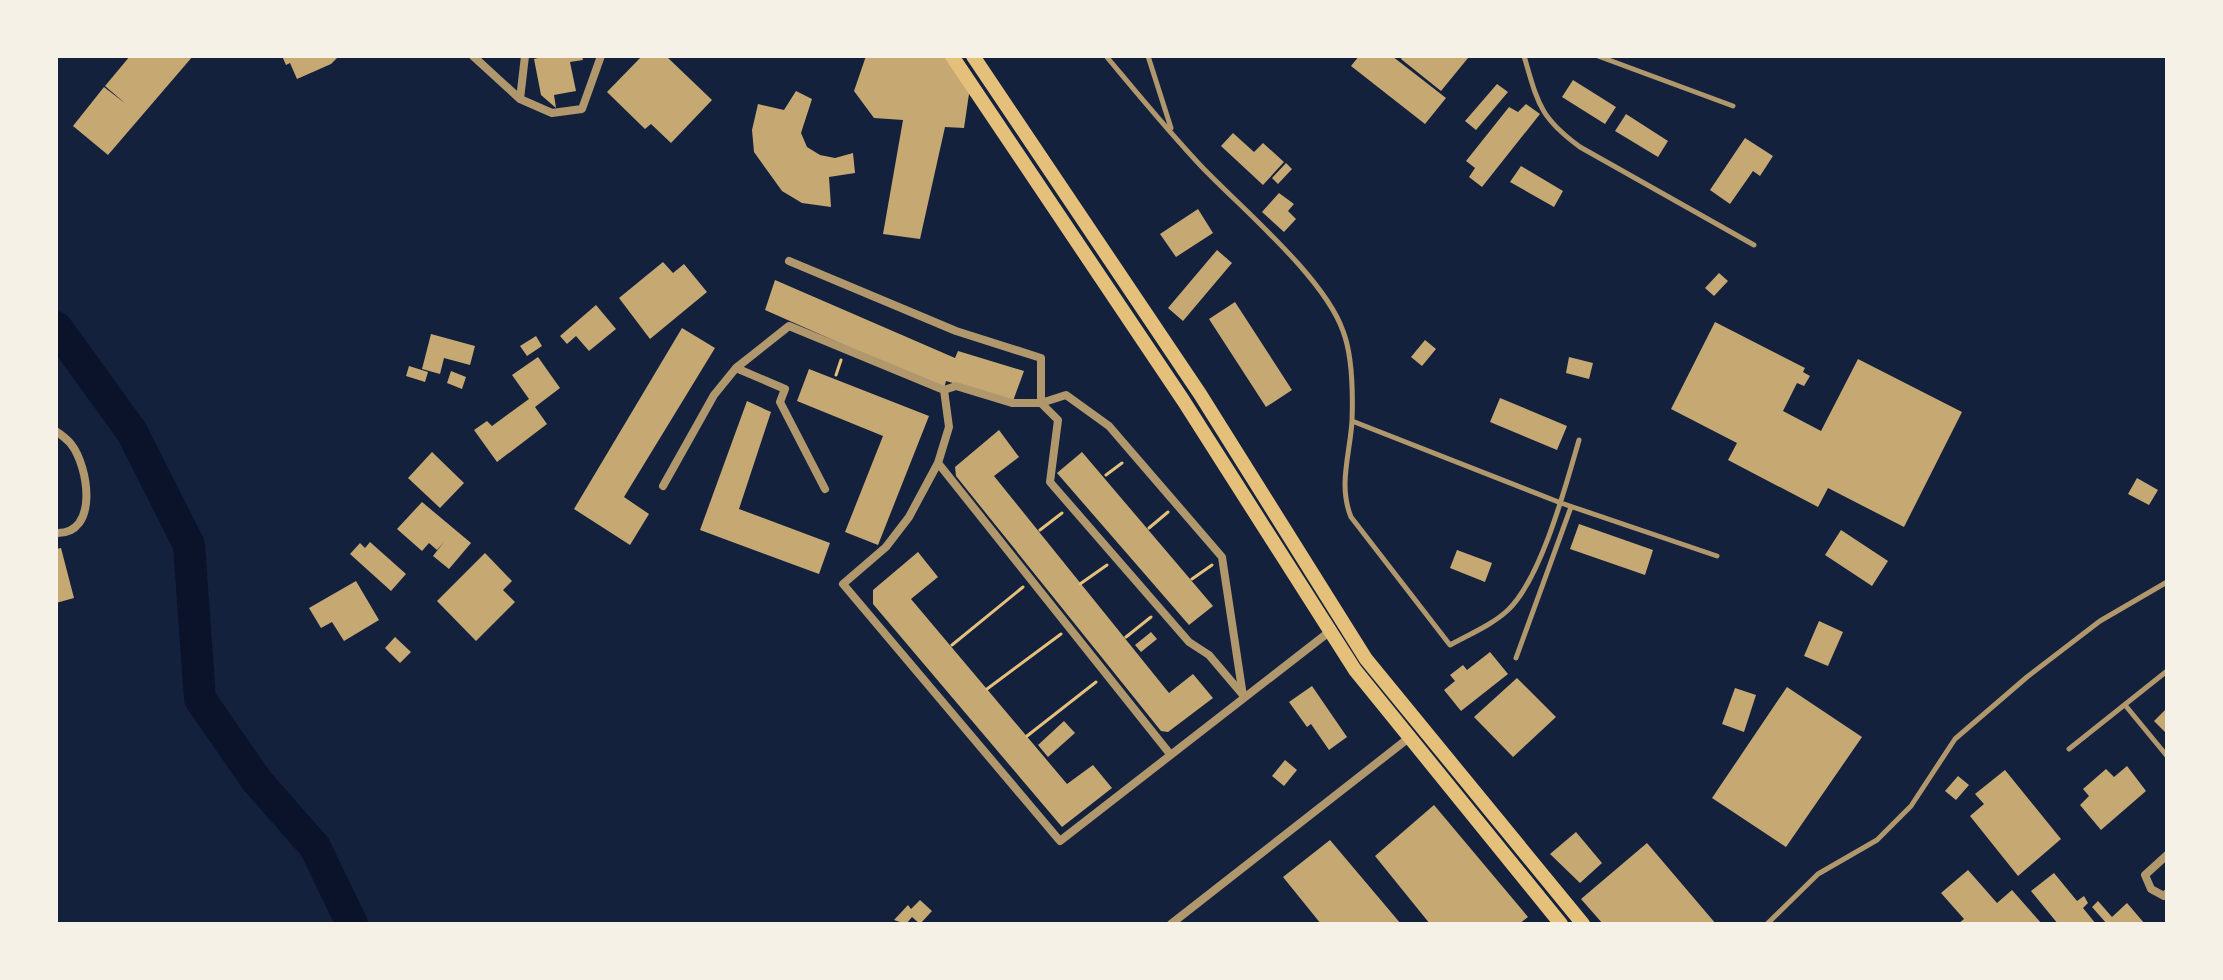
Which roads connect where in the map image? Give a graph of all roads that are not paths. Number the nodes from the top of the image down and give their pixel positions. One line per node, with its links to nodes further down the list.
1 (473, 56): 10 (street)
2 (525, 56): 10 (street)
3 (601, 56): 10 (street)
4 (952, 56): 29 (main road)
5 (973, 56): 34 (main road)
6 (1106, 56): 12 (lane)
7 (1148, 56): 12 (lane)
8 (1524, 56): 13 (lane)
9 (1598, 56): 11 (lane)
10 (520, 99)
11 (1733, 106)
12 (1172, 133): 18 (lane)
13 (1754, 245)
14 (789, 261): 17 (street)
15 (736, 368): 16 (street); 22 (street); 23 (street)
16 (944, 390): 17 (street); 21 (street)
17 (1041, 403): 32 (street); 32 (street)
18 (1352, 421): 24 (lane); 24 (lane)
19 (56, 431): 26 (street)
20 (1579, 440): 24 (lane)
21 (938, 463): 37 (street); 37 (street)
22 (663, 486)
23 (825, 489)
24 (1561, 503): 25 (lane)
25 (1571, 507): 27 (lane); 30 (lane)
26 (56, 533)
27 (1717, 556)
28 (2167, 582): 44 (lane)
29 (1329, 632): 32 (street); 35 (main road)
30 (1516, 658)
31 (2167, 671): 33 (lane)
32 (1243, 696): 37 (street)
33 (2125, 705): 36 (lane); 38 (lane)
34 (1421, 729): 35 (street); 43 (main road)
35 (1408, 738): 41 (street); 42 (main road)
36 (2069, 749)
37 (1170, 754)
38 (2167, 756)
39 (2167, 855): 40 (street)
40 (2167, 893)
41 (1171, 924)
42 (1561, 924)
43 (1583, 924)
44 (1767, 924)

